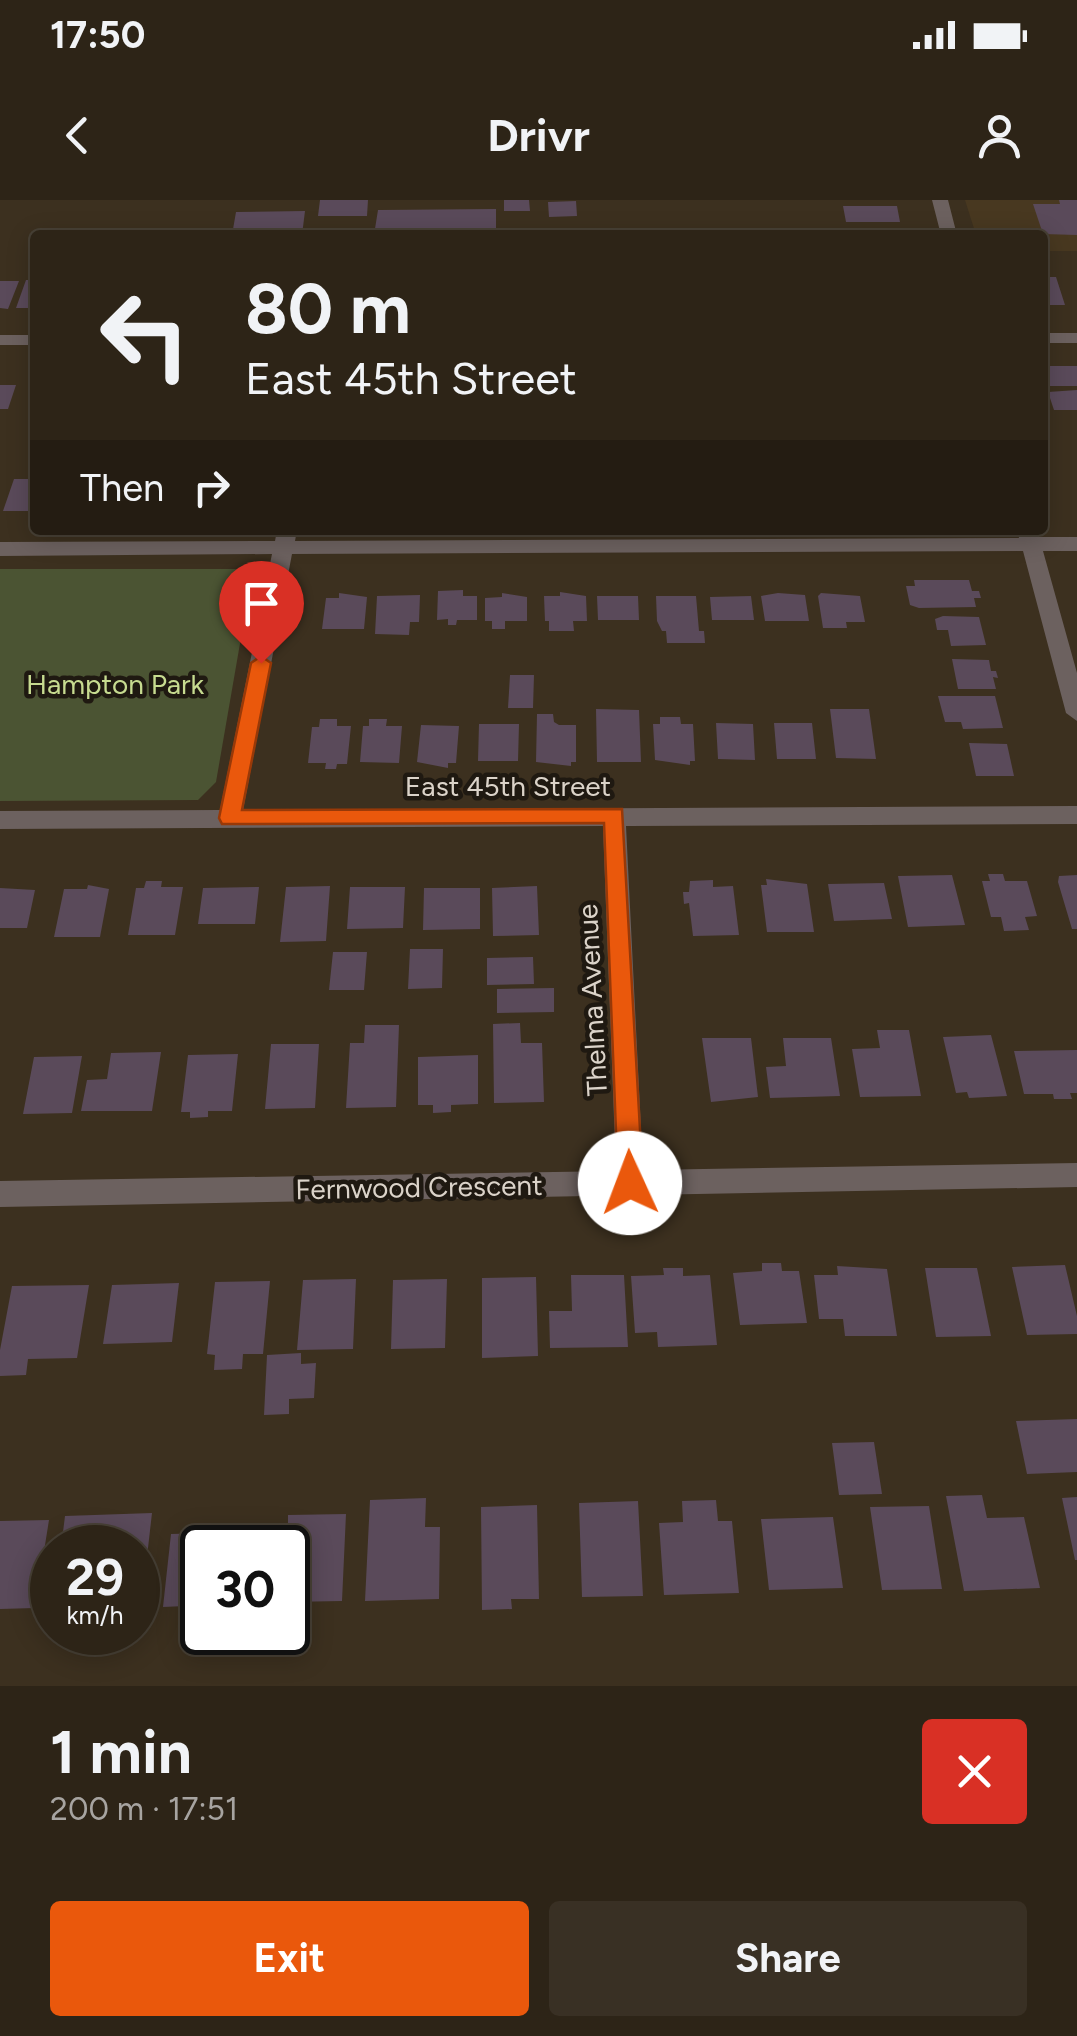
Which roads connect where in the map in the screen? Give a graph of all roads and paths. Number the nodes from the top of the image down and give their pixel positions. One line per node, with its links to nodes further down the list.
1 (940, 200): 2 (street)
2 (948, 230)
3 (1048, 338): 4 (street)
4 (1077, 338)
5 (0, 340): 6 (street)
6 (30, 340)
7 (1029, 537): 8 (street); 9 (street); 11 (street)
8 (286, 539): 10 (street); 14 (street)
9 (1077, 544)
10 (0, 549)
11 (1077, 714)
12 (614, 815): 13 (street, East 45th Street); 14 (street, East 45th Street); 17 (street, Thelma Avenue)
13 (1077, 815)
14 (230, 818): 15 (street, East 45th Street)
15 (0, 820)
16 (1077, 1175): 17 (street, Fernwood Crescent)
17 (630, 1183): 18 (street, Fernwood Crescent)
18 (0, 1194)

